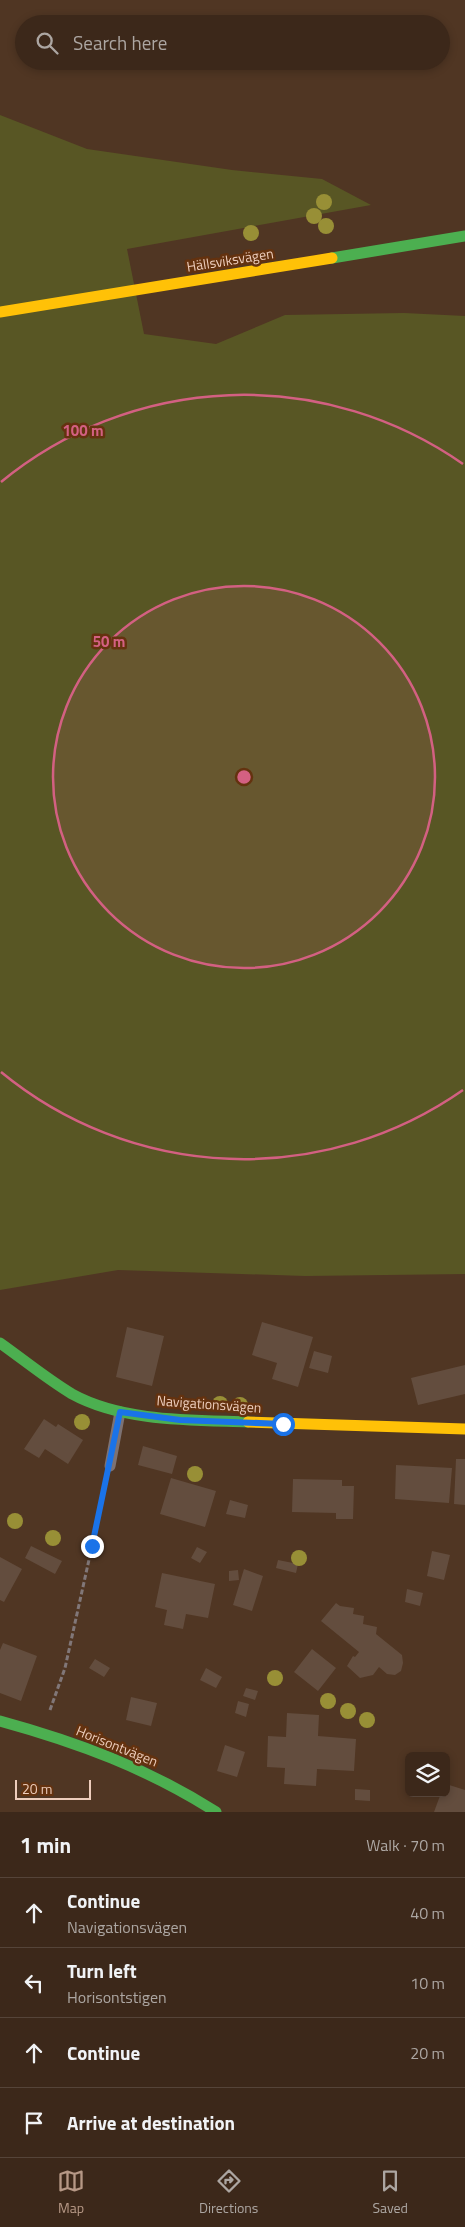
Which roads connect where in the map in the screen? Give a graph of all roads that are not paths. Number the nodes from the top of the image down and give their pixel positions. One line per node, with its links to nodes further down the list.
1 (465, 236): 2 (street, Hällsviksvägen)
2 (0, 312)
3 (0, 1343): 4 (street, Navigationsvägen)
4 (120, 1412): 5 (street, Navigationsvägen); 6 (lane)
5 (465, 1430)
6 (110, 1466)
7 (0, 1721): 8 (street, Horisontvägen)
8 (216, 1812)

